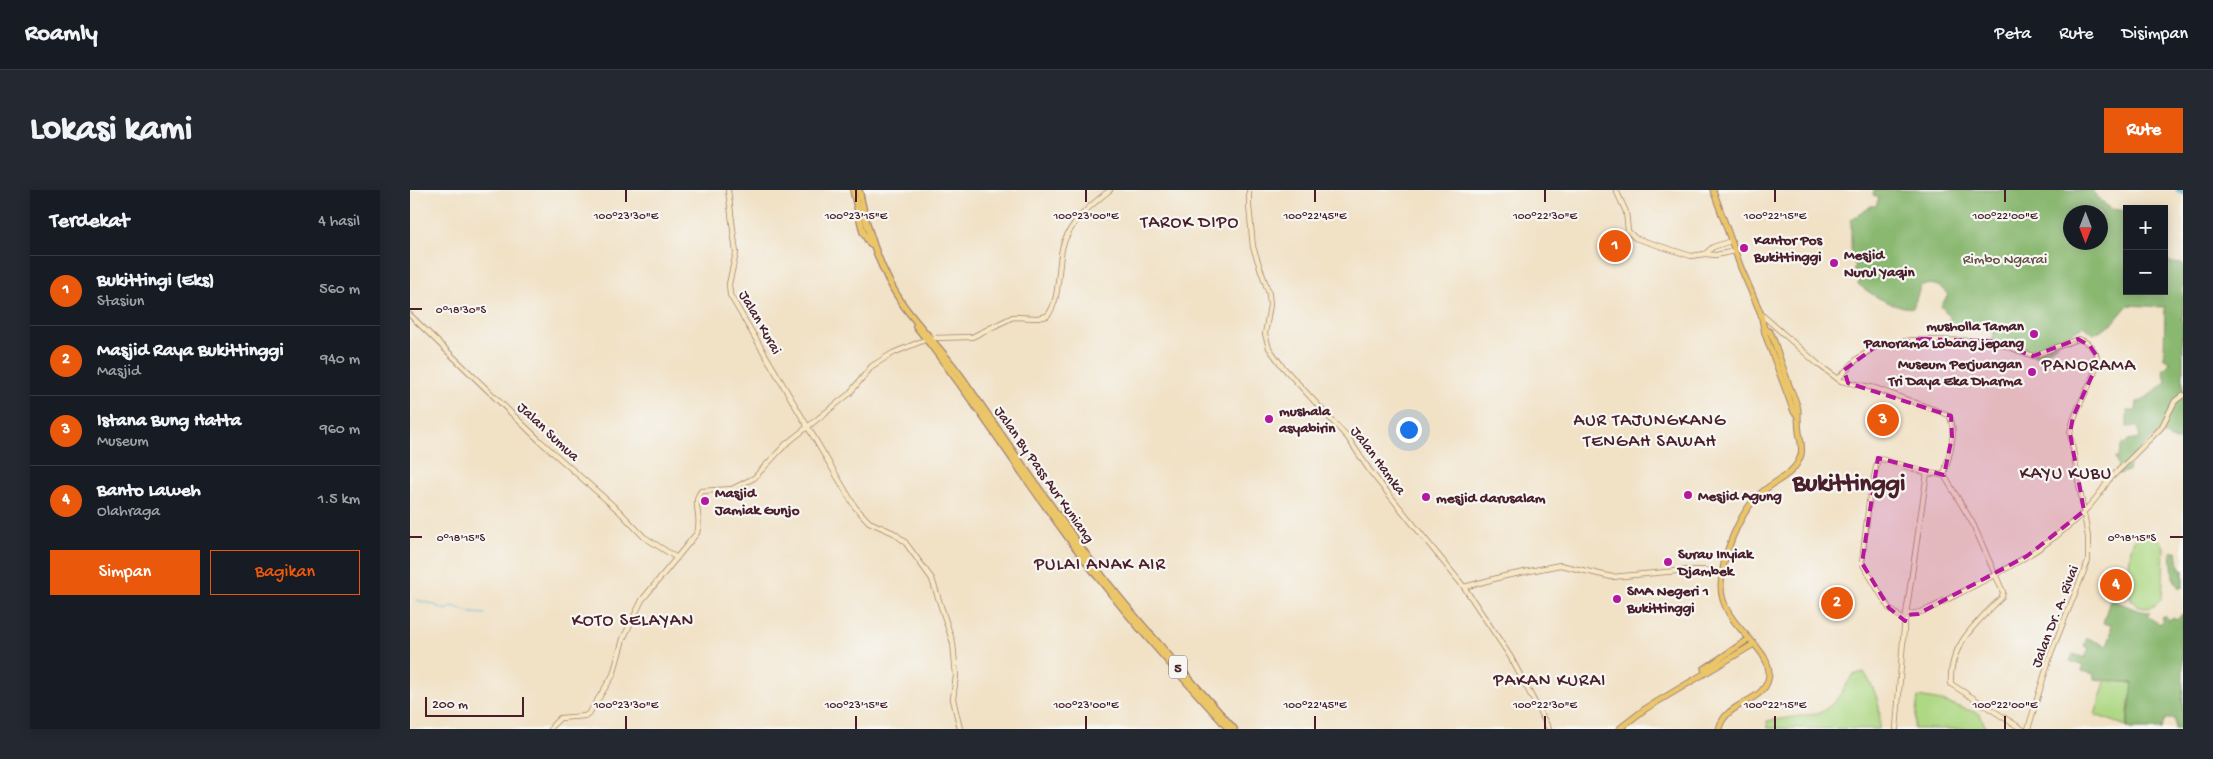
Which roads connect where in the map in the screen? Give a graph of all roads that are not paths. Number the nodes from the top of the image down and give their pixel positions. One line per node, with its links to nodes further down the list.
1 (728, 190): 19 (street, Jalan Kurai)
2 (857, 190): 8 (highway, Jalan By Pass Aur Kuniang); 8 (highway, Jalan By Pass Aur Kuniang)
3 (1110, 190): 13 (street)
4 (1249, 190): 26 (street, Jalan Hamka)
5 (1616, 190): 10 (street)
6 (1713, 190): 7 (main road)
7 (1731, 241): 9 (main road); 10 (street)
8 (871, 243): 13 (highway, Jalan By Pass Aur Kuniang)
9 (1735, 251): 10 (street); 11 (main road)
10 (1705, 254)
11 (1762, 314): 15 (street); 24 (main road)
12 (410, 315): 23 (street, Jalan Sumua)
13 (929, 339): 19 (street); 31 (highway, Jalan By Pass Aur Kuniang / 5)
14 (1845, 370): 15 (street); 16 (street); 17 (street); 22 (street, Jalan Dr. A. Rivai)
15 (1831, 374): 16 (street)
16 (1838, 379): 17 (street)
17 (1848, 383): 21 (street)
18 (2183, 395): 22 (street)
19 (807, 428): 23 (street); 34 (street, Jalan Kurai)
20 (1927, 473): 21 (street); 27 (street); 28 (street)
21 (1944, 475): 25 (street)
22 (2084, 510): 25 (street); 42 (street, Jalan Dr. A. Rivai)
23 (677, 558): 33 (street)
24 (1722, 574): 26 (street); 29 (main road)
25 (1996, 574): 27 (street); 41 (street)
26 (1464, 587): 37 (street, Jalan Hamka)
27 (1907, 614): 28 (street)
28 (1905, 621): 40 (street)
29 (1749, 639): 30 (main road); 32 (main road)
30 (1754, 644): 32 (main road); 39 (main road)
31 (1194, 687): 35 (highway, Jalan By Pass Aur Kuniang / 5); 36 (highway, Jalan By Pass Aur Kuniang / 5)
32 (1645, 709): 38 (main road)
33 (551, 729)
34 (960, 729)
35 (1229, 729)
36 (1234, 729)
37 (1549, 729)
38 (1619, 729)
39 (1719, 729)
40 (1896, 729)
41 (2022, 729)
42 (2028, 729)

